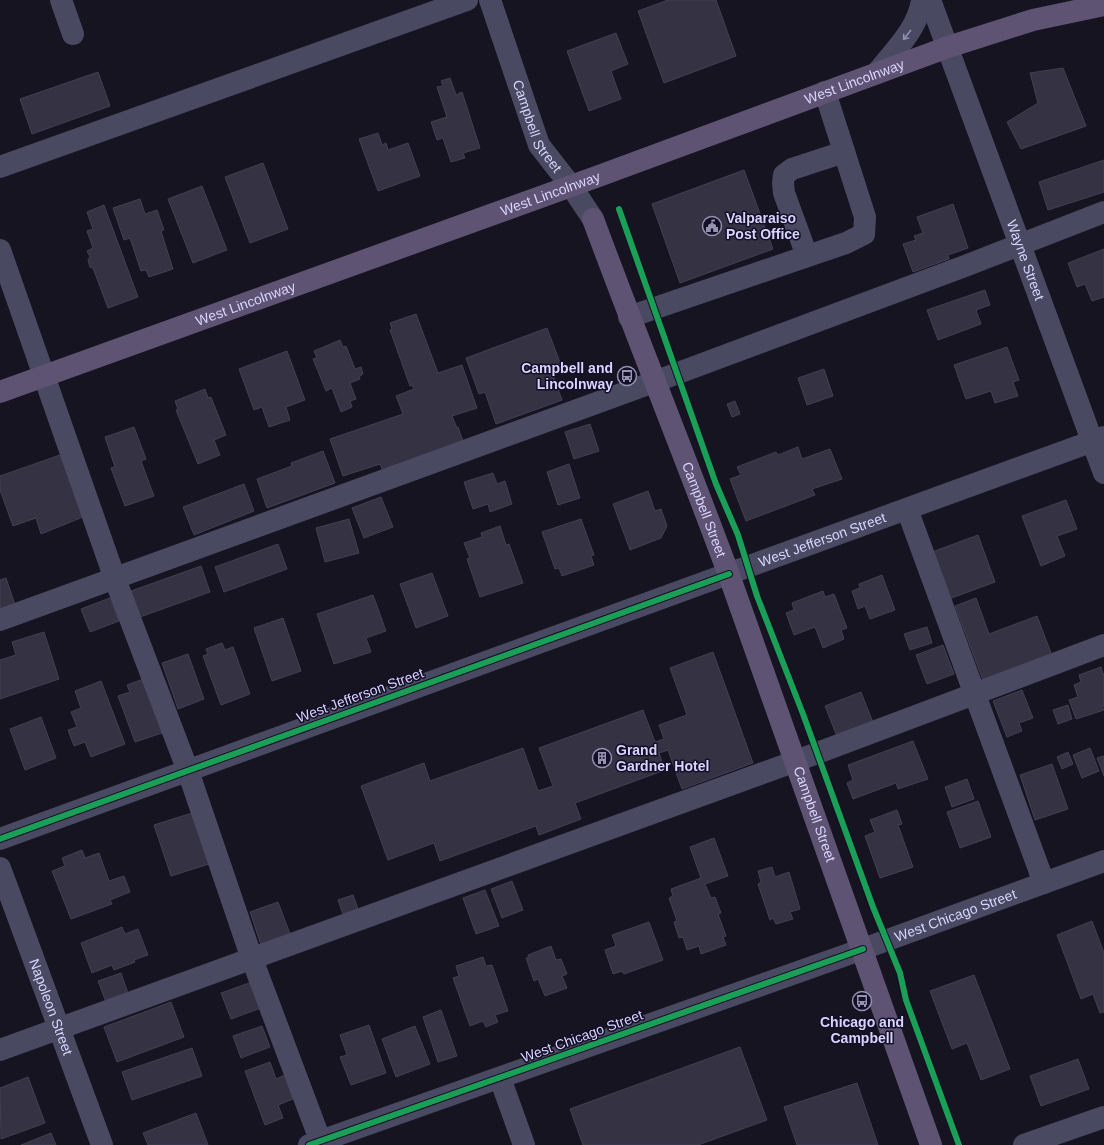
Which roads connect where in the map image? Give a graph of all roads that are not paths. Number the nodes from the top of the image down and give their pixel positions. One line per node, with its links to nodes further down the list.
1 (61, 0): 7 (street)
2 (467, 0): 12 (street)
3 (490, 0): 13 (street, Campbell Street)
4 (922, 0): 9 (street, one-way to 9)
5 (930, 0): 8 (street, Wayne Street)
6 (1104, 5): 8 (main road, West Lincolnway)
7 (73, 34)
8 (948, 47): 9 (main road, West Lincolnway); 16 (street, Wayne Street)
9 (877, 73): 10 (main road, West Lincolnway)
10 (825, 92): 11 (street); 13 (main road, West Lincolnway)
11 (844, 152): 18 (street); 18 (street)
12 (0, 167)
13 (571, 186): 15 (street, Campbell Street); 20 (main road, West Lincolnway)
14 (1104, 212): 16 (street)
15 (592, 219): 19 (main road, Campbell Street)
16 (1020, 244): 21 (street); 23 (street, Wayne Street)
17 (0, 250): 20 (street)
18 (807, 256): 19 (street)
19 (629, 317): 21 (main road, Campbell Street)
20 (45, 376): 22 (main road, West Lincolnway); 27 (street)
21 (654, 382): 26 (main road, Campbell Street); 27 (street)
22 (0, 392)
23 (1098, 439): 24 (street, Wayne Street); 25 (street, West Jefferson Street)
24 (1104, 473)
25 (907, 509): 26 (street, West Jefferson Street); 30 (street)
26 (728, 574): 31 (main road, Campbell Street); 32 (street, West Jefferson Street)
27 (115, 579): 28 (street); 32 (street)
28 (0, 620)
29 (1104, 645): 30 (street)
30 (975, 694): 31 (street); 36 (street)
31 (796, 761): 37 (main road, Campbell Street); 38 (street)
32 (188, 771): 33 (street, West Jefferson Street); 38 (street)
33 (0, 839)
34 (1104, 861): 36 (street, West Chicago Street)
35 (0, 868): 39 (street, Napoleon Street)
36 (1044, 883): 37 (street, West Chicago Street)
37 (863, 949): 41 (street, West Chicago Street); 46 (main road, Campbell Street)
38 (252, 959): 39 (street); 43 (street)
39 (60, 1029): 40 (street); 44 (street, Napoleon Street)
40 (0, 1050)
41 (500, 1078): 43 (street, West Chicago Street); 45 (street)
42 (1104, 1117): 47 (street)
43 (317, 1144)
44 (102, 1145)
45 (524, 1145)
46 (931, 1145)
47 (1024, 1145)

